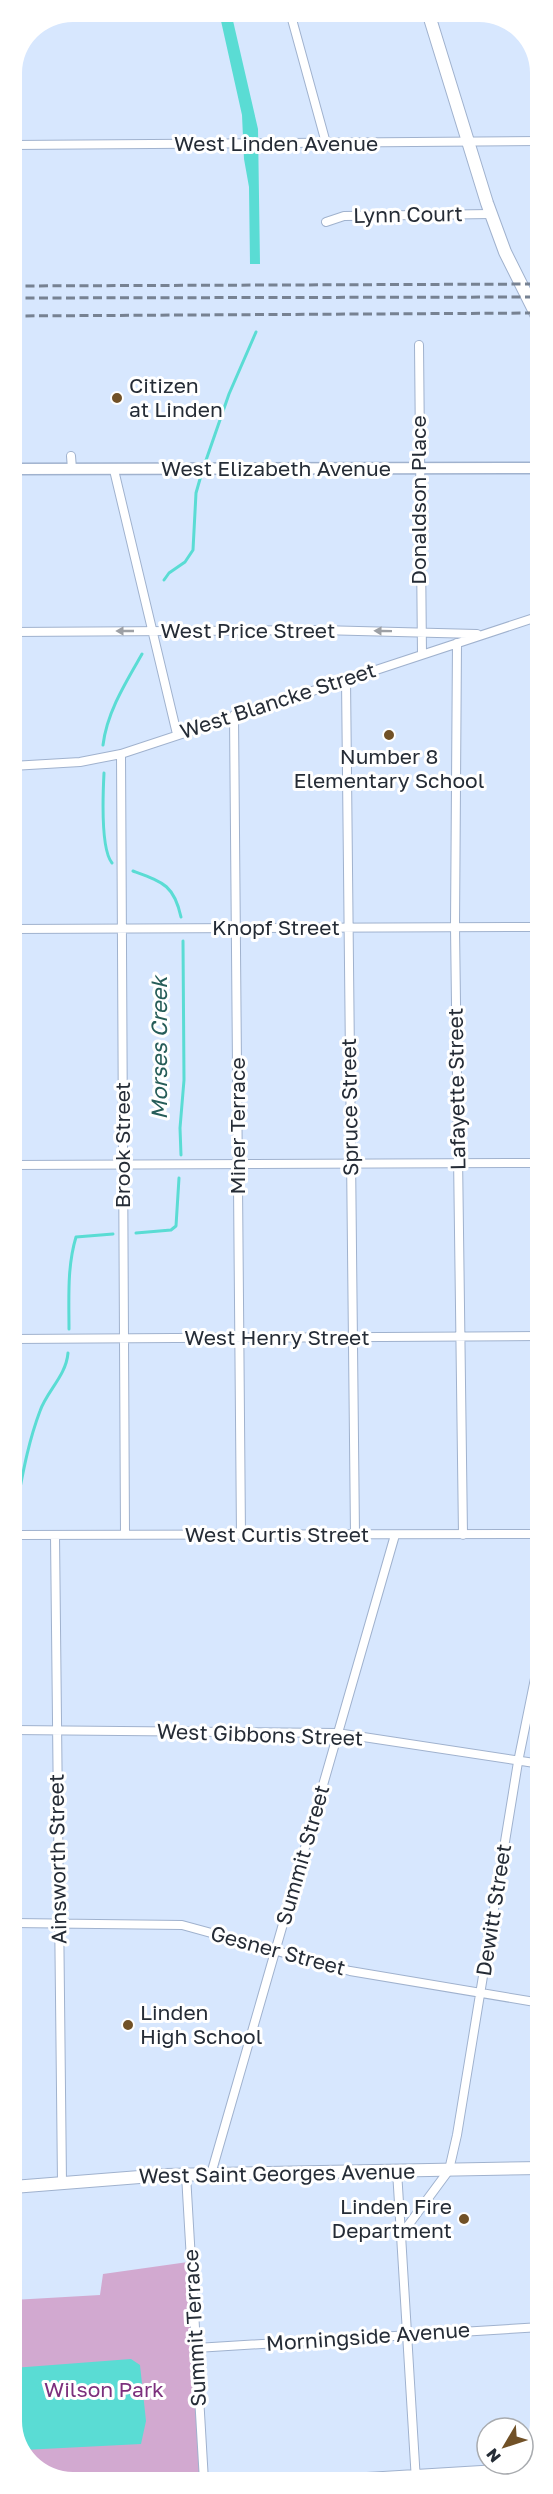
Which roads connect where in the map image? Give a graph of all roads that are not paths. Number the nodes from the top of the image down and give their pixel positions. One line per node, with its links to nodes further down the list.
1 (293, 23): 4 (street)
2 (431, 23): 5 (main road)
3 (530, 141): 5 (street, West Linden Avenue)
4 (326, 143): 5 (street, West Linden Avenue); 6 (street, West Linden Avenue)
5 (467, 143): 7 (main road)
6 (22, 145)
7 (491, 214): 8 (street, Lynn Court); 9 (main road)
8 (326, 222)
9 (530, 302)
10 (419, 345): 15 (street, Donaldson Place)
11 (71, 456): 14 (street)
12 (530, 468): 15 (street, West Elizabeth Avenue)
13 (22, 469): 14 (street, West Elizabeth Avenue)
14 (72, 469): 16 (street, West Elizabeth Avenue)
15 (419, 469): 16 (street, West Elizabeth Avenue); 19 (street, Donaldson Place)
16 (114, 470): 18 (street)
17 (530, 619): 21 (street, West Blancke Street)
18 (152, 631): 19 (street, West Price Street, one-way to 18); 20 (street, West Price Street, one-way to 20); 26 (street)
19 (421, 631): 21 (street, West Price Street); 23 (street, Donaldson Place)
20 (22, 632)
21 (484, 634): 22 (street, West Blancke Street)
22 (457, 643): 23 (street, West Blancke Street); 29 (street, Lafayette Street)
23 (422, 654): 24 (street, West Blancke Street)
24 (346, 679): 25 (street, West Blancke Street); 32 (street, Spruce Street)
25 (234, 715): 26 (street, West Blancke Street); 31 (street, Miner Terrace)
26 (177, 734): 27 (street, West Blancke Street)
27 (121, 754): 28 (street, West Blancke Street); 34 (street, Brook Street)
28 (22, 765)
29 (455, 927): 30 (street, Knopf Street); 32 (street, Knopf Street); 37 (street, Lafayette Street)
30 (530, 927)
31 (236, 928): 32 (street, Knopf Street); 34 (street, Knopf Street); 35 (street, Miner Terrace)
32 (348, 928): 36 (street, Spruce Street)
33 (22, 929): 34 (street, Knopf Street)
34 (122, 929): 39 (street, Brook Street)
35 (238, 1163): 36 (street); 39 (street); 45 (street, Miner Terrace)
36 (351, 1163): 37 (street); 42 (street, Spruce Street)
37 (458, 1163): 38 (street); 43 (street, Lafayette Street)
38 (530, 1163)
39 (123, 1164): 40 (street); 44 (street, Brook Street)
40 (22, 1165)
41 (530, 1336): 43 (street, West Henry Street)
42 (353, 1337): 43 (street, West Henry Street); 45 (street, West Henry Street); 51 (street, Spruce Street)
43 (460, 1337): 53 (street, Lafayette Street)
44 (124, 1338): 45 (street, West Henry Street); 46 (street, West Henry Street); 50 (street, Brook Street)
45 (240, 1338): 54 (street, Miner Terrace)
46 (22, 1339)
47 (530, 1534): 53 (street, West Curtis Street)
48 (22, 1535): 49 (street, West Curtis Street)
49 (55, 1535): 50 (street, West Curtis Street); 57 (street, Ainsworth Street)
50 (125, 1535): 54 (street, West Curtis Street)
51 (355, 1535): 52 (street, West Curtis Street); 54 (street, West Curtis Street)
52 (395, 1535): 53 (street, West Curtis Street); 58 (street, Summit Street)
53 (463, 1535)
54 (241, 1536)
55 (530, 1703): 59 (street, Dewitt Street)
56 (22, 1730): 57 (street, West Gibbons Street)
57 (57, 1730): 58 (street, West Gibbons Street); 62 (street, Ainsworth Street)
58 (337, 1733): 59 (street, West Gibbons Street); 63 (street, Summit Street)
59 (518, 1762): 60 (street, West Gibbons Street); 64 (street, Dewitt Street)
60 (530, 1763)
61 (22, 1923): 62 (street, Gesner Street)
62 (59, 1923): 63 (street, Gesner Street); 71 (street, Ainsworth Street)
63 (275, 1951): 64 (street, Gesner Street); 69 (street, Summit Street)
64 (480, 1993): 65 (street, Gesner Street); 67 (street, Dewitt Street)
65 (530, 2001)
66 (530, 2168): 67 (main road, West Saint Georges Avenue)
67 (448, 2170): 68 (main road, West Saint Georges Avenue); 73 (street)
68 (397, 2171): 69 (main road, West Saint Georges Avenue); 73 (street)
69 (212, 2174): 70 (main road, West Saint Georges Avenue)
70 (186, 2175): 71 (main road, West Saint Georges Avenue); 76 (street, Summit Terrace)
71 (62, 2184): 72 (main road, West Saint Georges Avenue)
72 (22, 2186)
73 (401, 2235): 75 (street)
74 (530, 2328): 75 (street, Morningside Avenue)
75 (407, 2334): 76 (street, Morningside Avenue); 78 (street)
76 (196, 2348): 77 (street, Summit Terrace)
77 (203, 2471)
78 (416, 2472)

